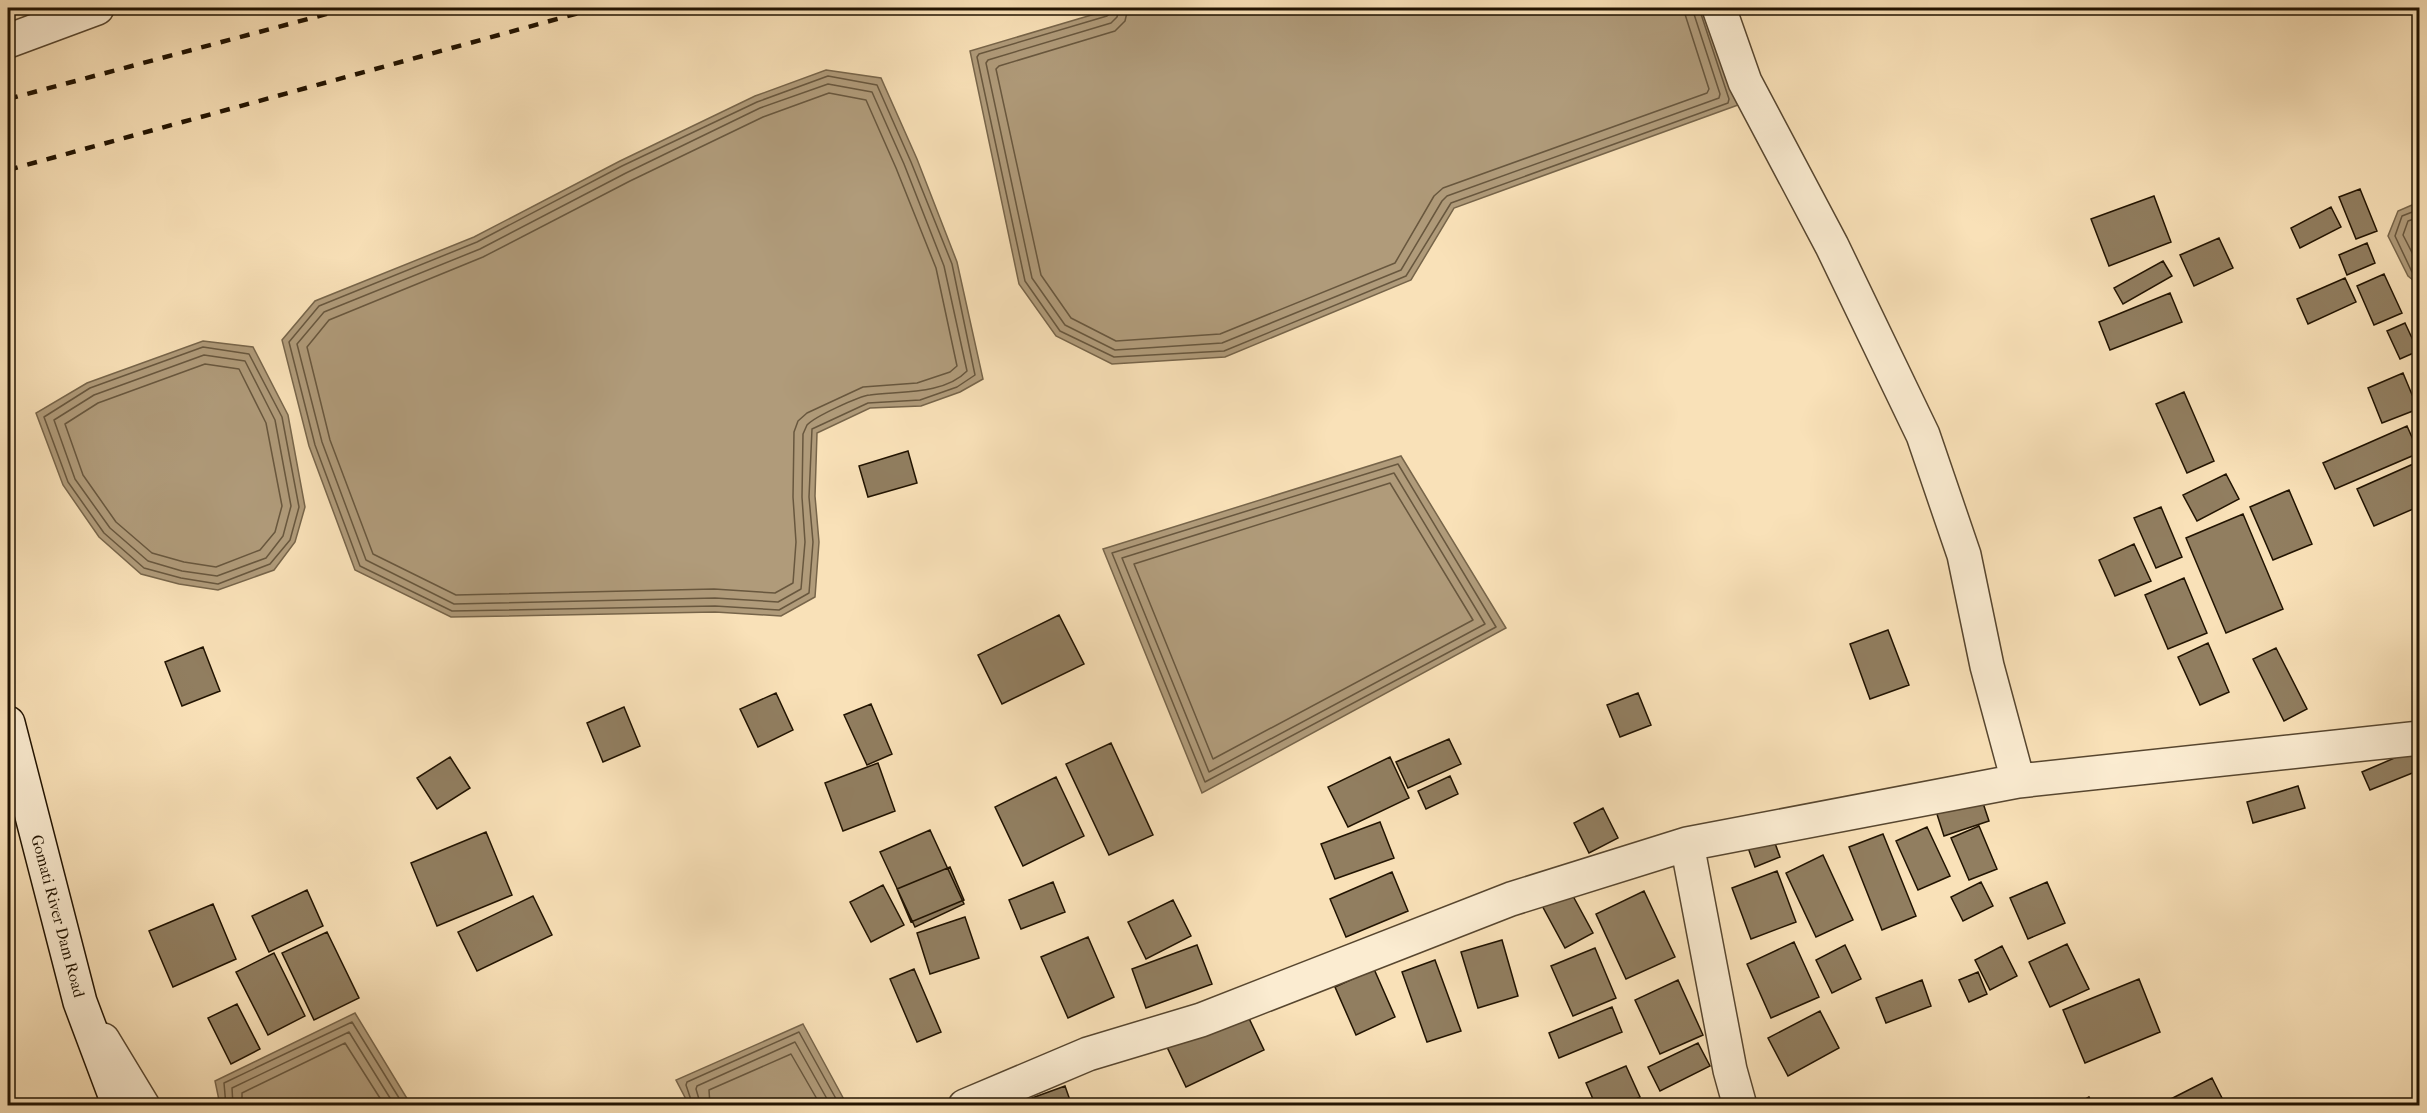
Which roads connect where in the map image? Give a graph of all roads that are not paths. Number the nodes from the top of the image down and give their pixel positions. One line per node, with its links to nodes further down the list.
1 (97, 8): 3 (street)
2 (1719, 8): 6 (street)
3 (8, 41)
4 (8, 723): 8 (street, Gomati River Dam Road)
5 (2420, 738): 6 (street)
6 (2018, 781): 7 (street)
7 (1688, 844): 11 (street); 12 (street)
8 (80, 1002): 9 (street, Gomati River Dam Road); 10 (street)
9 (119, 1106)
10 (143, 1106)
11 (965, 1106)
12 (1740, 1106)

